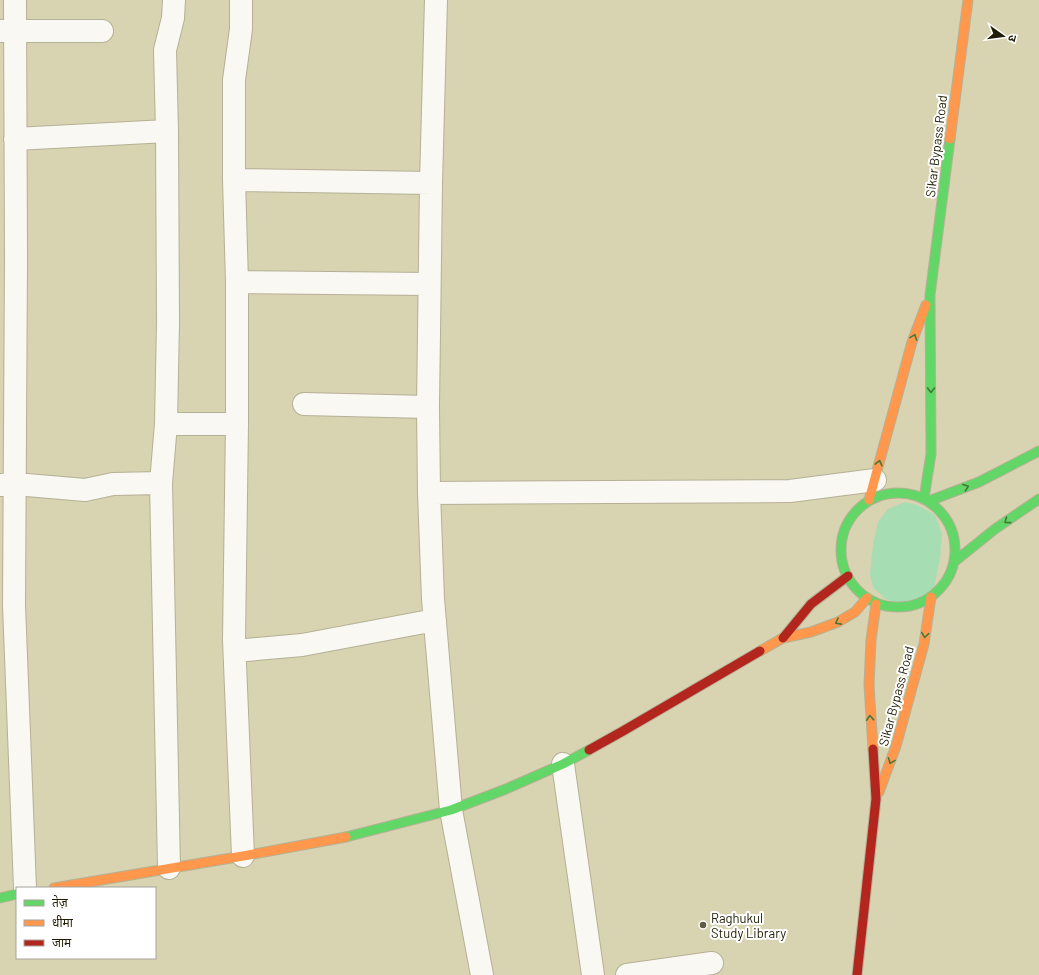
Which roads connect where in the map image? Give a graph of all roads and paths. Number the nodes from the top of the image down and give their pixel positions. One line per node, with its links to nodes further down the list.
1 (15, 0): 6 (street)
2 (174, 0): 8 (street)
3 (241, 0): 10 (street)
4 (436, 0): 11 (street)
5 (968, 0): 14 (main road, Sikar Bypass Road)
6 (7, 31): 7 (street); 9 (street)
7 (102, 31)
8 (167, 131): 9 (street); 18 (street)
9 (15, 139): 15 (street)
10 (234, 180): 11 (street); 12 (street)
11 (431, 184): 13 (street)
12 (237, 282): 13 (street); 19 (street)
13 (429, 284): 17 (street)
14 (930, 295): 23 (main road, Sikar Bypass Road, one-way to 14); 25 (main road, Sikar Bypass Road, one-way to 25)
15 (8, 374): 22 (street)
16 (304, 404): 17 (street)
17 (428, 407): 24 (street)
18 (166, 424): 19 (street); 21 (street)
19 (237, 424): 34 (street)
20 (1039, 452): 25 (main road, one-way to 20)
21 (161, 483): 22 (street); 39 (street)
22 (8, 485): 40 (street)
23 (872, 490): 24 (street); 25 (main road); 28 (main road)
24 (429, 494): 32 (street)
25 (927, 499): 27 (main road)
26 (1039, 499): 27 (main road, one-way to 27)
27 (954, 562): 29 (main road)
28 (848, 576): 30 (main road); 33 (main road)
29 (931, 597): 31 (main road); 36 (main road, Sikar Bypass Road, one-way to 36)
30 (867, 598): 31 (main road); 33 (main road, one-way to 33)
31 (876, 604): 36 (main road, Sikar Bypass Road, one-way to 31)
32 (435, 620): 34 (street); 37 (street)
33 (782, 638): 35 (main road)
34 (235, 651): 38 (street)
35 (563, 764): 37 (main road); 46 (street)
36 (876, 799): 48 (main road, Sikar Bypass Road)
37 (451, 810): 38 (main road); 45 (street)
38 (243, 856): 39 (main road)
39 (169, 868): 41 (main road)
40 (25, 887)
41 (60, 887)
42 (16, 894): 43 (main road)
43 (0, 898)
44 (712, 963): 47 (street)
45 (482, 975)
46 (593, 975)
47 (627, 975)
48 (858, 975)

